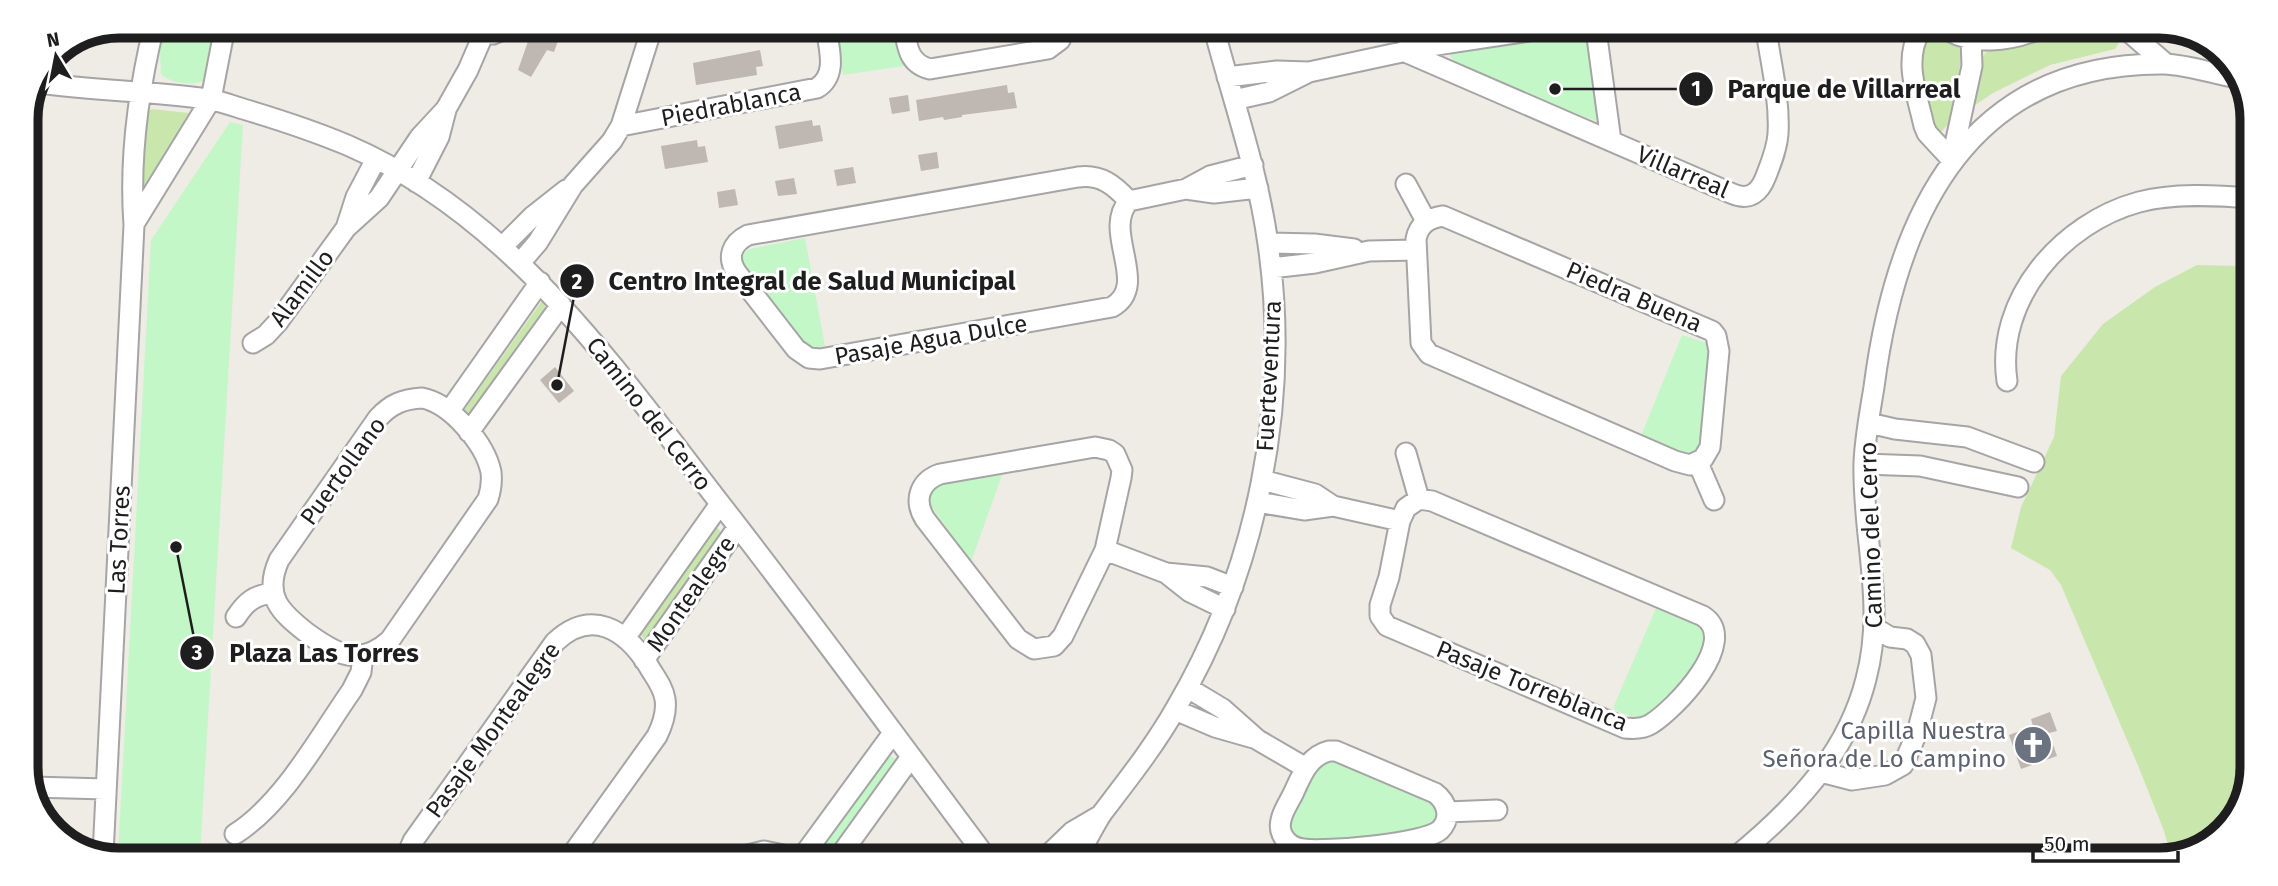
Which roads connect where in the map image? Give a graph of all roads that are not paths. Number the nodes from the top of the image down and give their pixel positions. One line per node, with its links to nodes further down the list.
1 (152, 38): 22 (street, Las Torres)
2 (223, 38): 23 (street, Las Torres)
3 (476, 38): 25 (street)
4 (649, 38): 26 (street, Piedrablanca)
5 (827, 38): 26 (street, Piedrablanca)
6 (907, 38): 7 (street)
7 (1060, 38)
8 (1216, 38): 20 (street, Fuerteventura)
9 (1486, 38): 16 (street)
10 (1597, 38): 27 (street, Villarreal)
11 (1767, 38): 27 (street, Villarreal)
12 (1916, 38): 29 (street)
13 (1971, 38): 14 (street); 29 (street)
14 (2006, 38)
15 (2136, 38): 17 (street)
16 (1404, 51): 18 (street); 27 (street, Villarreal)
17 (2166, 64): 19 (street, Camino del Cerro); 29 (street, Camino del Cerro)
18 (1309, 72): 20 (street); 24 (street)
19 (2227, 75)
20 (1227, 77): 24 (street, Fuerteventura)
21 (47, 84): 22 (street, Camino del Cerro)
22 (140, 93): 23 (street, Camino del Cerro); 40 (street, Las Torres)
23 (211, 99): 28 (street, Camino del Cerro); 40 (street, Las Torres)
24 (1234, 100): 30 (street, Fuerteventura)
25 (446, 109): 31 (street, Alamillo); 32 (street)
26 (621, 126): 34 (street, Piedrablanca)
27 (1611, 141)
28 (376, 159): 31 (street, Camino del Cerro); 41 (street, Alamillo)
29 (1952, 160): 53 (street, Camino del Cerro)
30 (1253, 165): 35 (street, Fuerteventura); 36 (street)
31 (399, 171): 32 (street, Camino del Cerro); 41 (street, Alamillo)
32 (416, 182): 43 (street, Camino del Cerro)
33 (1406, 184): 39 (street)
34 (573, 186): 43 (street, Piedrablanca); 46 (street, Piedrablanca)
35 (1258, 188): 36 (street); 42 (street, Fuerteventura)
36 (1186, 189): 38 (street)
37 (2239, 198): 51 (street)
38 (1129, 201): 38 (street, Pasaje Agua Dulce)
39 (1426, 221): 44 (street); 57 (street, Piedra Buena)
40 (134, 225): 86 (street, Las Torres)
41 (346, 228): 50 (street, Alamillo)
42 (1268, 243): 45 (street); 47 (street, Fuerteventura)
43 (502, 247): 46 (street, Camino del Cerro)
44 (1416, 250): 45 (street); 57 (street)
45 (1369, 251): 47 (street)
46 (520, 263): 48 (street, Camino del Cerro)
47 (1271, 268): 59 (street, Fuerteventura)
48 (540, 282): 49 (street, Camino del Cerro); 52 (street)
49 (561, 305): 54 (street); 64 (street, Camino del Cerro)
50 (253, 343)
51 (2007, 381)
52 (450, 410): 54 (street, Puertollano); 71 (street, Puertollano)
53 (1869, 423): 56 (street); 58 (street, Camino del Cerro)
54 (469, 432): 76 (street, Puertollano)
55 (1406, 453): 61 (street)
56 (2034, 462)
57 (1698, 463): 62 (street)
58 (1864, 464): 60 (street); 74 (street, Camino del Cerro)
59 (1262, 480): 63 (street, Fuerteventura); 65 (street)
60 (2018, 487)
61 (1419, 499): 66 (street, Pasaje Torreblanca); 66 (street, Pasaje Torreblanca)
62 (1714, 500)
63 (1257, 502): 65 (street); 70 (street, Fuerteventura)
64 (720, 504): 67 (street, Camino del Cerro); 75 (street, Montealegre)
65 (1333, 506): 66 (street)
66 (1400, 521)
67 (738, 527): 77 (street, Montealegre); 80 (street, Camino del Cerro)
68 (1105, 550): 68 (street); 69 (street)
69 (1166, 573): 70 (street); 72 (street)
70 (1233, 587): 72 (street, Fuerteventura)
71 (273, 593): 73 (street); 76 (street)
72 (1225, 609): 78 (street, Fuerteventura)
73 (236, 617)
74 (1875, 628): 84 (street, Camino del Cerro); 84 (street)
75 (625, 638): 77 (street, Pasaje Montealegre); 92 (street, Pasaje Montealegre)
76 (363, 655): 90 (street)
77 (644, 660): 93 (street, Pasaje Montealegre)
78 (1188, 688): 79 (street, Fuerteventura); 81 (street)
79 (1175, 710): 81 (street); 89 (street, Fuerteventura)
80 (893, 733): 82 (street, Camino del Cerro); 94 (street)
81 (1258, 740): 83 (street)
82 (911, 757): 95 (street); 96 (street, Camino del Cerro)
83 (1306, 768): 88 (street); 99 (street)
84 (1821, 772): 101 (street, Camino del Cerro)
85 (41, 786): 86 (street)
86 (106, 789): 91 (street, Las Torres)
87 (1497, 810): 88 (street)
88 (1447, 812): 100 (street)
89 (1101, 815): 97 (street, Fuerteventura); 98 (street, Fuerteventura)
90 (236, 834)
91 (103, 846)
92 (410, 847)
93 (577, 847)
94 (810, 847)
95 (846, 847)
96 (978, 847)
97 (1056, 847)
98 (1083, 847)
99 (1296, 847)
100 (1345, 847)
101 (1747, 847)

